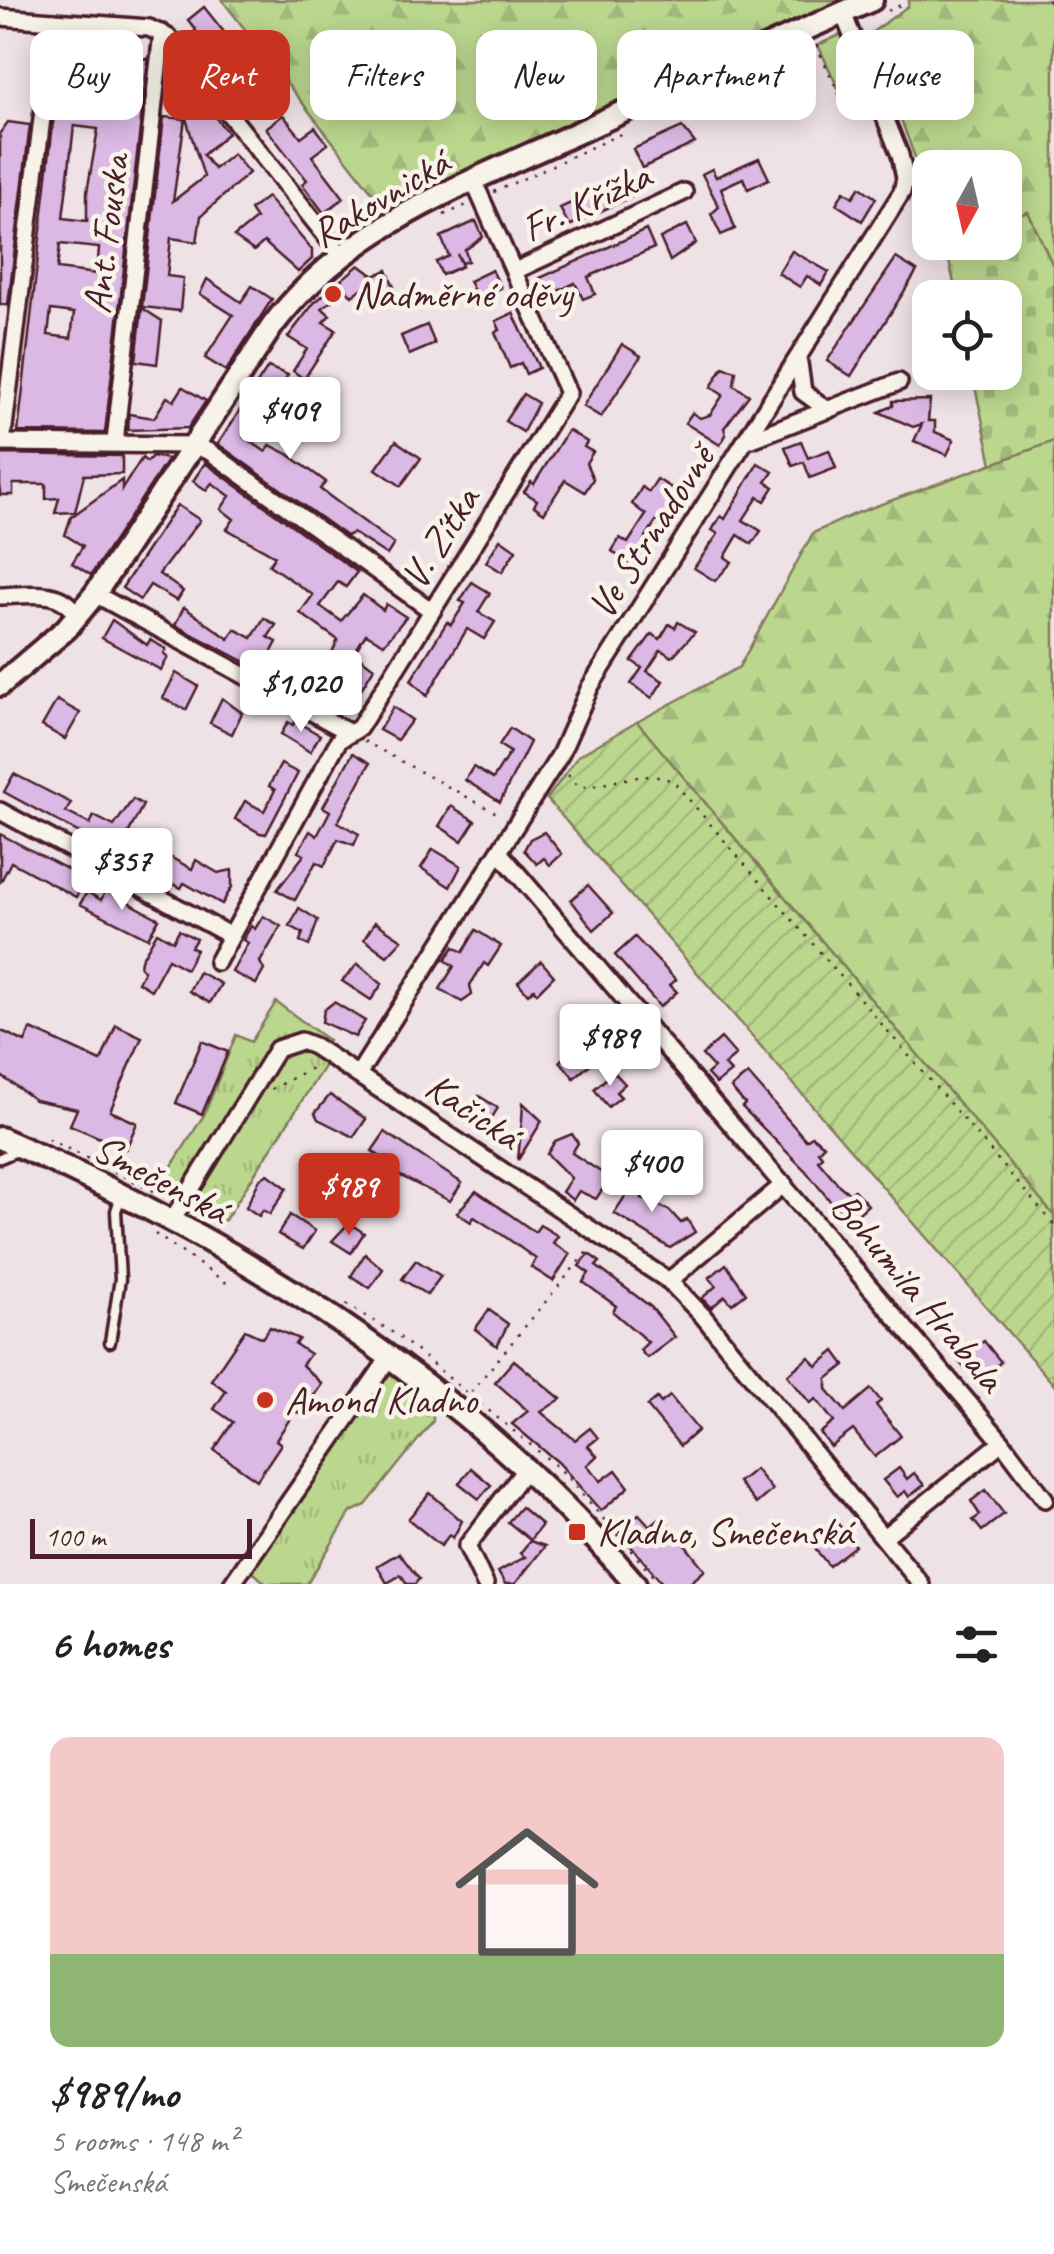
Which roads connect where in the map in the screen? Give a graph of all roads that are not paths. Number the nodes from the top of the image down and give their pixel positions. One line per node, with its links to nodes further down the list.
1 (872, 0): 2 (main road, Rakovnická)
2 (843, 13): 6 (main road, Rakovnická); 10 (street, Ve Strnadovně)
3 (0, 17): 4 (street)
4 (54, 21): 5 (street); 15 (street)
5 (162, 33): 8 (street); 14 (street, Ant. Fouska)
6 (474, 182): 8 (main road, Rakovnická); 9 (street, V. Zítka)
7 (684, 192): 9 (street, Fr. Křížka)
8 (341, 254): 16 (main road, Rakovnická)
9 (515, 270): 19 (street, V. Zítka)
10 (800, 360): 12 (street); 13 (street, Ve Strnadovně)
11 (900, 382): 12 (street)
12 (828, 410): 13 (street)
13 (748, 441): 24 (street, Ve Strnadovně)
14 (115, 442): 15 (street); 16 (street)
15 (1, 443)
16 (194, 446): 17 (main road, Rakovnická); 19 (street)
17 (95, 594): 20 (main road, Rakovnická); 22 (street)
18 (0, 596): 20 (street)
19 (432, 612): 22 (street, V. Zítka)
20 (77, 616): 21 (main road, Rakovnická)
21 (0, 685)
22 (350, 733): 25 (street, V. Zítka)
23 (0, 810): 25 (street)
24 (499, 852): 27 (street, Ve Strnadovně); 31 (street, Bohumila Hrabala)
25 (231, 936): 26 (street, V. Zítka)
26 (216, 962)
27 (359, 1073): 33 (street, Kačická); 34 (street, Kačická)
28 (0, 1138): 29 (main road, Smečenská)
29 (23, 1148): 30 (lane); 32 (main road, Smečenská)
30 (0, 1158)
31 (784, 1184): 34 (street, Bohumila Hrabala); 37 (street, Bohumila Hrabala)
32 (122, 1195): 33 (main road, Smečenská); 35 (lane)
33 (171, 1222): 36 (main road, Smečenská)
34 (668, 1281): 40 (street, Kačická)
35 (110, 1342)
36 (391, 1356): 38 (main road, Smečenská); 41 (street)
37 (1002, 1442): 39 (street, Bohumila Hrabala); 40 (street, Bohumila Hrabala)
38 (527, 1467): 42 (street); 43 (main road, Smečenská)
39 (1045, 1499)
40 (885, 1536): 44 (street, Kačická)
41 (232, 1584)
42 (485, 1584)
43 (635, 1584)
44 (921, 1584)

